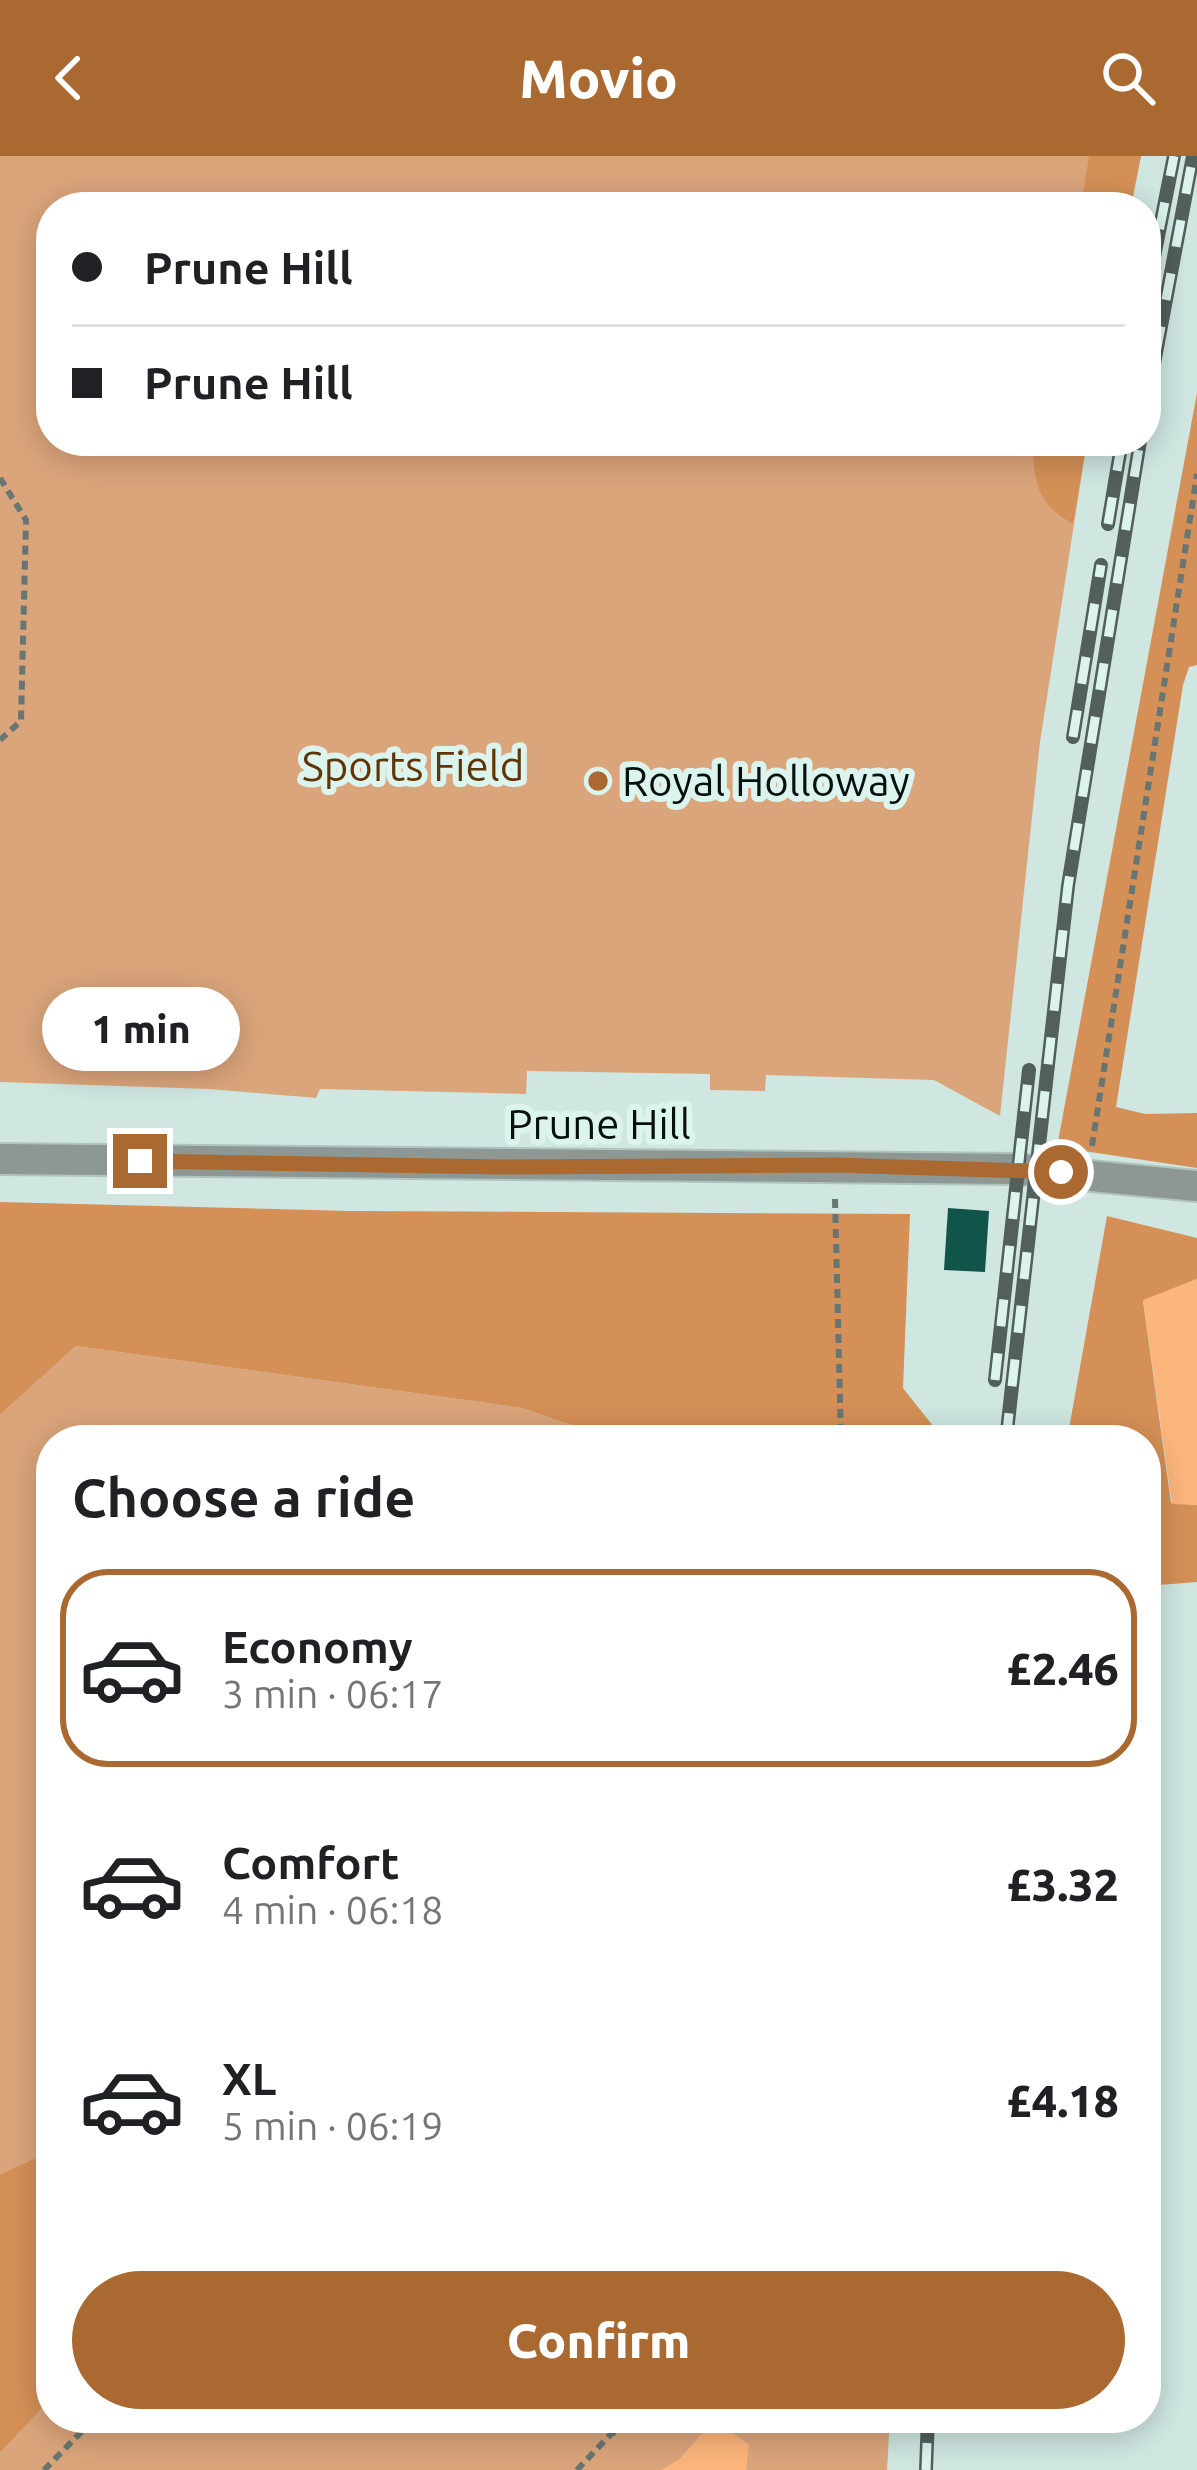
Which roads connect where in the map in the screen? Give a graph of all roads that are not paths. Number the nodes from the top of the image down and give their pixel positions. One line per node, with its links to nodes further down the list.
1 (0, 1159): 2 (street, Prune Hill)
2 (1197, 1186)

